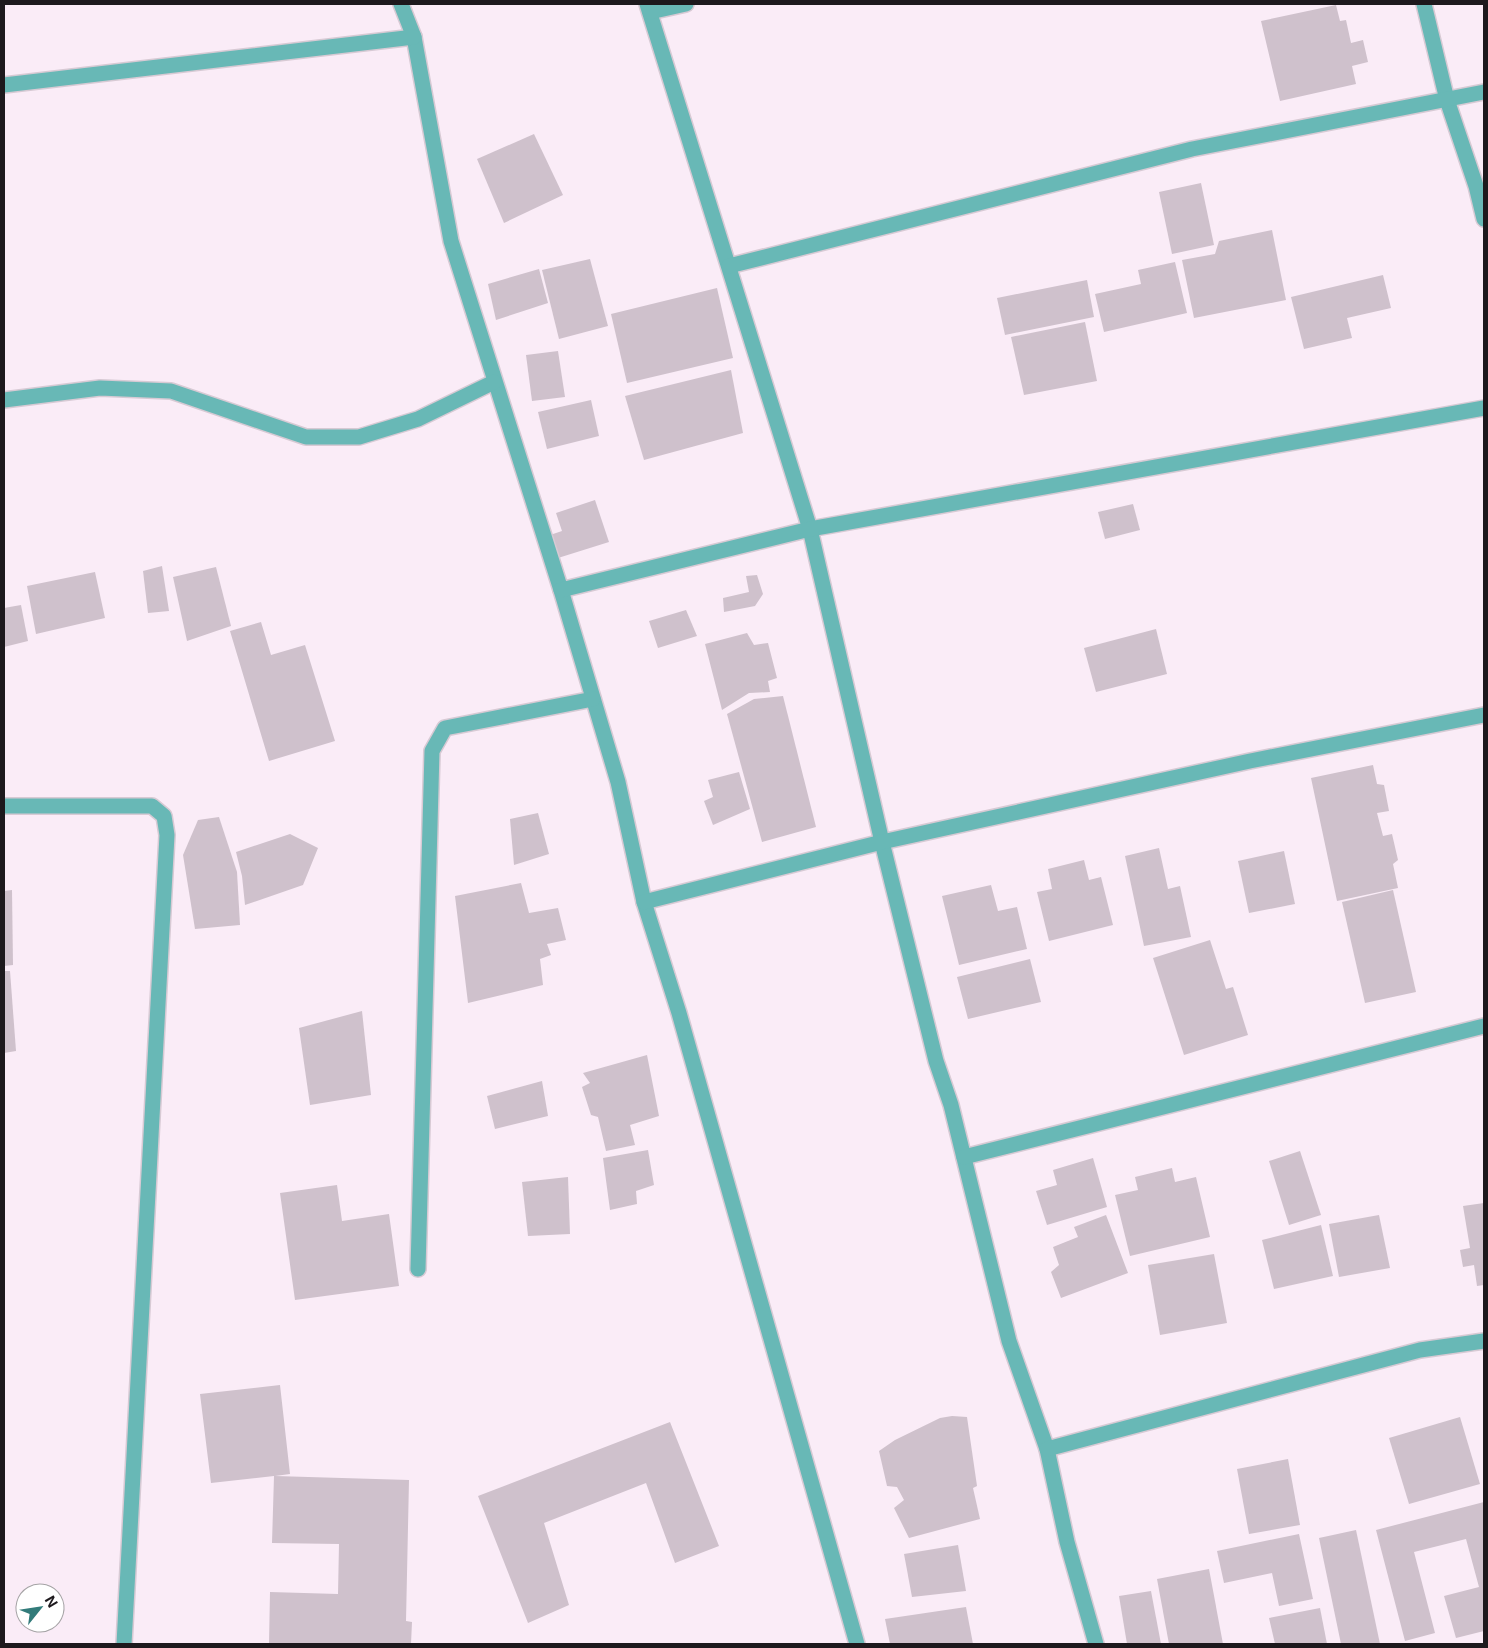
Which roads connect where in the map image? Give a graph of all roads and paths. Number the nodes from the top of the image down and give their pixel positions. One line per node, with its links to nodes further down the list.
1 (686, 4): 4 (street)
2 (1424, 4): 8 (street)
3 (406, 5): 5 (street)
4 (648, 8): 10 (street)
5 (414, 37): 6 (street); 11 (street)
6 (4, 85)
7 (1484, 92): 8 (street)
8 (1447, 100): 9 (street); 10 (street)
9 (1484, 219)
10 (729, 266): 14 (street)
11 (494, 382): 12 (street); 15 (street)
12 (4, 400)
13 (1484, 408): 14 (street)
14 (810, 529): 15 (street); 19 (street)
15 (562, 590): 16 (street)
16 (593, 699): 20 (street); 23 (street)
17 (1484, 715): 19 (street)
18 (4, 806): 26 (street)
19 (882, 842): 20 (street); 22 (street)
20 (644, 902): 27 (street)
21 (1484, 1026): 22 (street)
22 (964, 1157): 25 (street)
23 (418, 1269)
24 (1484, 1341): 25 (street)
25 (1047, 1450): 28 (street)
26 (124, 1644)
27 (857, 1644)
28 (1096, 1644)

